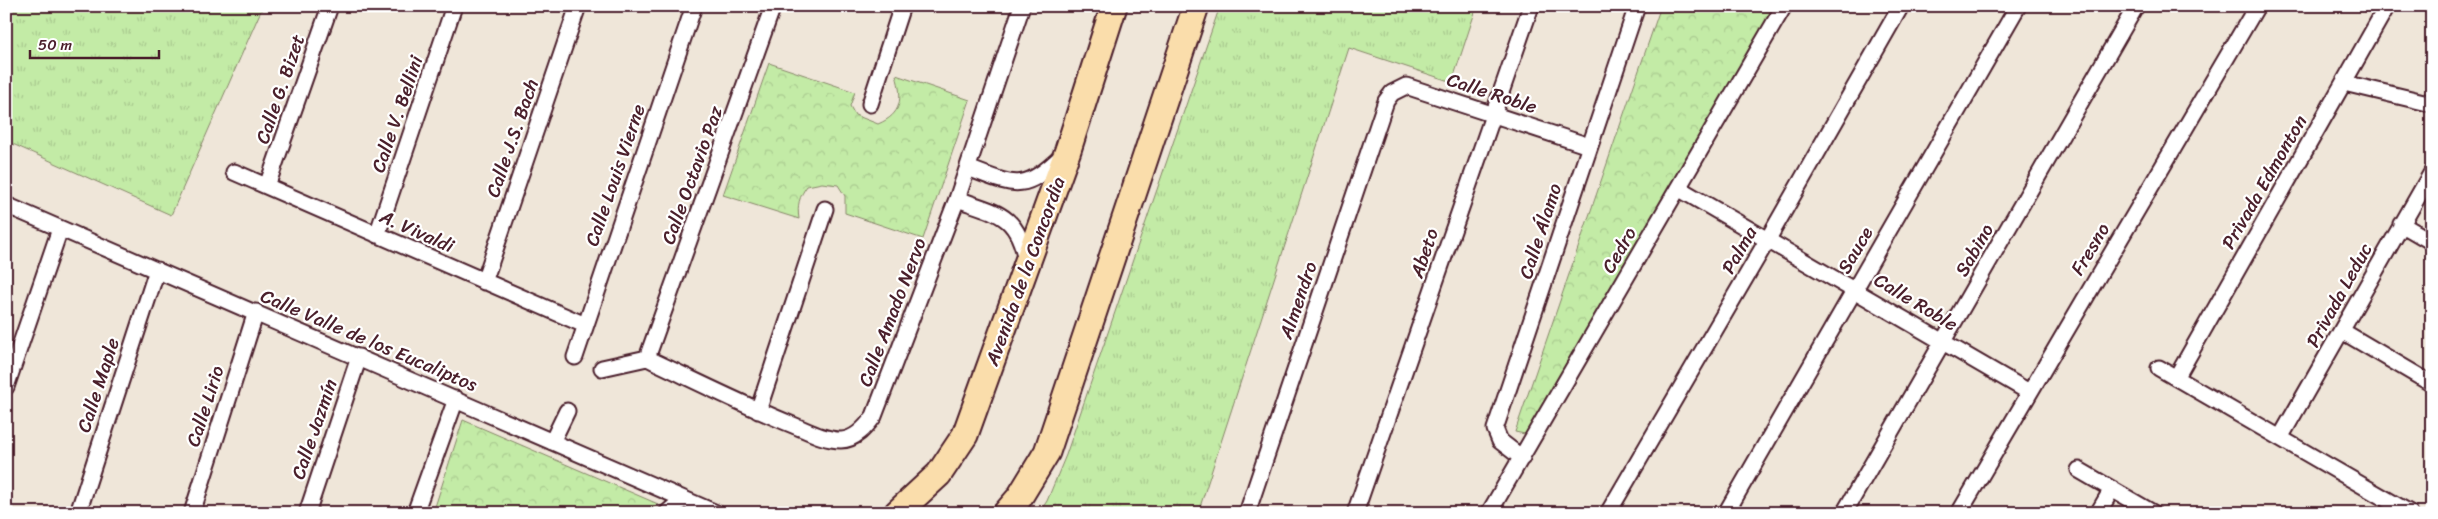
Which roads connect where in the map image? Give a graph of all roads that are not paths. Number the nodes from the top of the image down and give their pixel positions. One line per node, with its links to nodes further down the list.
1 (330, 6): 28 (street, Calle G. Bizet)
2 (454, 6): 35 (street, Calle V. Bellini)
3 (578, 6): 40 (street, Calle J.S. Bach)
4 (694, 6): 43 (street, Calle Louis Vierne)
5 (774, 6): 48 (street, Calle Octavio Paz)
6 (902, 6): 20 (street)
7 (1022, 6): 25 (street, Calle Amado Nervo)
8 (1114, 6): 24 (main road, Avenida de la Concordia)
9 (1196, 6): 71 (main road)
10 (1531, 6): 22 (street, Abeto)
11 (1637, 6): 23 (street, Calle Álamo)
12 (1784, 6): 29 (street, Cedro)
13 (1901, 6): 36 (street, Palma)
14 (2018, 6): 41 (street, Sauce)
15 (2136, 6): 45 (street, Sabino)
16 (2257, 6): 54 (street, Fresno)
17 (2387, 6): 18 (street, Privada Edmonton)
18 (2344, 83): 21 (street); 51 (street, Privada Edmonton)
19 (1386, 101): 22 (street, Calle Roble); 72 (street, Almendro)
20 (870, 104)
21 (2432, 104)
22 (1494, 114): 23 (street, Calle Roble); 73 (street, Abeto)
23 (1589, 146): 60 (street, Calle Álamo)
24 (1068, 150): 25 (street); 38 (main road, Avenida de la Concordia)
25 (968, 168): 30 (street, Calle Amado Nervo)
26 (234, 172): 28 (street, A. Vivaldi)
27 (2432, 172): 33 (street, Privada Leduc)
28 (267, 186): 35 (street, A. Vivaldi)
29 (1678, 188): 36 (street, Calle Roble); 60 (street, Cedro)
30 (957, 199): 38 (street); 57 (street, Calle Amado Nervo)
31 (6, 205): 34 (street, Calle Valle de los Eucaliptos)
32 (825, 210): 57 (street)
33 (2401, 224): 37 (street); 44 (street, Privada Leduc)
34 (60, 229): 39 (street, Calle Valle de los Eucaliptos); 53 (street)
35 (378, 235): 40 (street, A. Vivaldi)
36 (1768, 239): 41 (street, Calle Roble); 75 (street, Palma)
37 (2432, 242)
38 (1027, 268): 70 (main road, Avenida de la Concordia)
39 (156, 270): 42 (street, Calle Valle de los Eucaliptos); 64 (street, Calle Maple)
40 (484, 282): 43 (street, A. Vivaldi)
41 (1856, 290): 45 (street, Calle Roble); 76 (street, Sauce)
42 (256, 312): 46 (street, Calle Valle de los Eucaliptos); 65 (street, Calle Lirio)
43 (585, 325): 47 (street, Calle Louis Vierne)
44 (2342, 331): 52 (street); 58 (street, Privada Leduc)
45 (1944, 342): 54 (street, Calle Roble); 77 (street, Sabino)
46 (359, 357): 55 (street, Calle Valle de los Eucaliptos); 66 (street, Calle Jazmín)
47 (574, 357)
48 (647, 358): 49 (street); 57 (street)
49 (602, 368)
50 (2159, 368): 51 (street)
51 (2176, 378): 58 (street)
52 (2432, 384)
53 (6, 388)
54 (2029, 392): 78 (street, Fresno)
55 (456, 399): 59 (street, Calle Valle de los Eucaliptos); 67 (street)
56 (567, 411): 59 (street)
57 (758, 411)
58 (2280, 438): 81 (street)
59 (552, 442): 63 (street, Calle Valle de los Eucaliptos)
60 (1522, 458): 74 (street, Cedro)
61 (2079, 470): 62 (street)
62 (2112, 489): 79 (street); 80 (street)
63 (683, 499): 68 (street); 69 (street, Calle Valle de los Eucaliptos)
64 (78, 513)
65 (192, 513)
66 (307, 513)
67 (416, 513)
68 (667, 513)
69 (716, 513)
70 (897, 513)
71 (1006, 513)
72 (1247, 513)
73 (1355, 513)
74 (1489, 513)
75 (1608, 513)
76 (1726, 513)
77 (1844, 513)
78 (1959, 513)
79 (2098, 513)
80 (2153, 513)
81 (2410, 513)

